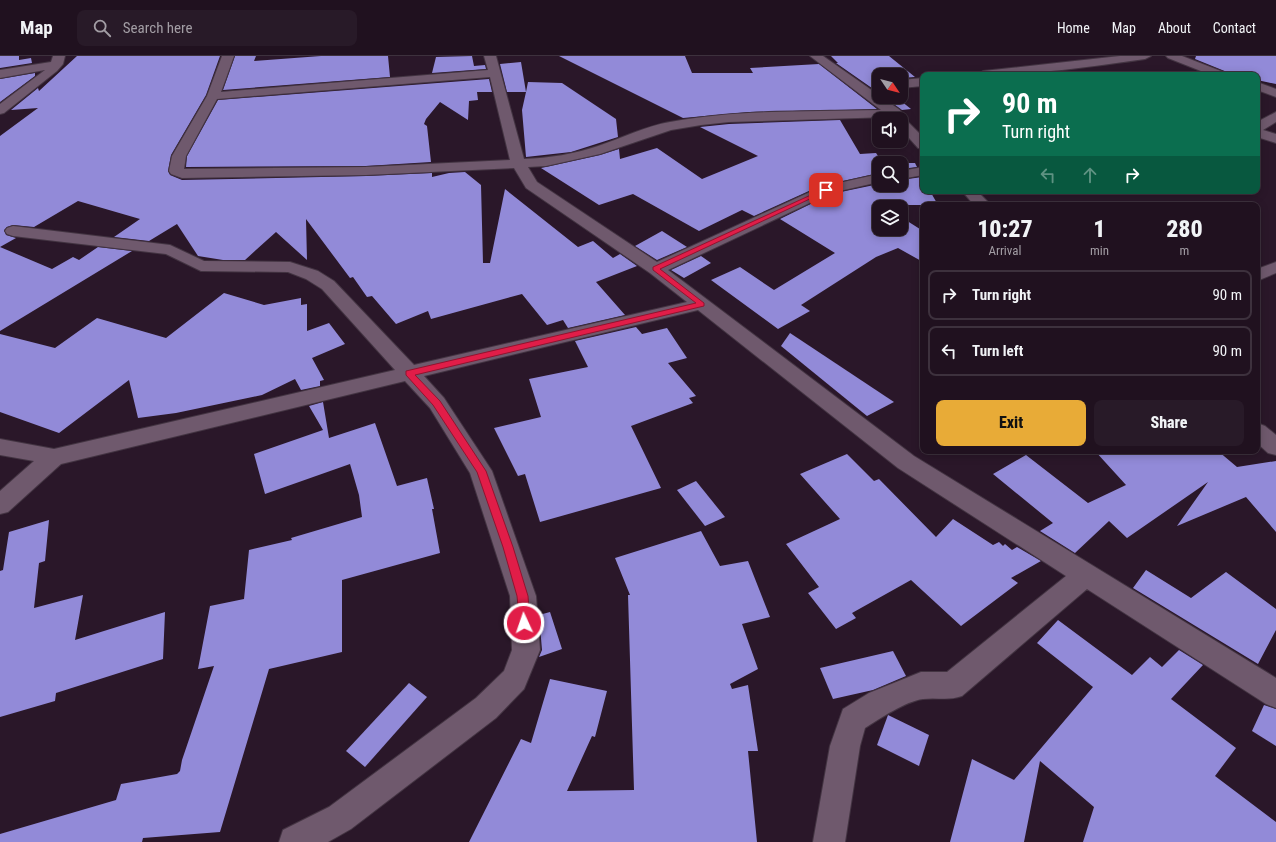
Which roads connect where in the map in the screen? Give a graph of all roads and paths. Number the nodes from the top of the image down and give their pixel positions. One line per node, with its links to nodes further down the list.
1 (228, 56): 16 (street)
2 (816, 56): 14 (street)
3 (1145, 56): 7 (street)
4 (1172, 56): 8 (street)
5 (58, 60): 9 (street); 17 (street)
6 (494, 60): 16 (street); 26 (street)
7 (1014, 72)
8 (1214, 72)
9 (0, 74)
10 (920, 82): 11 (street)
11 (908, 83)
12 (872, 87): 14 (street)
13 (1260, 87): 15 (street)
14 (862, 88): 18 (street)
15 (1276, 93)
16 (213, 96): 26 (street)
17 (0, 110)
18 (891, 112)
19 (1276, 116): 21 (street)
20 (872, 118): 26 (street)
21 (1260, 126)
22 (908, 129): 25 (street)
23 (1260, 133): 24 (street)
24 (1276, 139)
25 (920, 142)
26 (518, 163): 34 (street)
27 (920, 172): 28 (street)
28 (908, 174)
29 (872, 180): 34 (street)
30 (972, 194): 31 (street)
31 (980, 202)
32 (13, 230): 37 (street)
33 (1276, 267): 35 (street)
34 (656, 269): 36 (street)
35 (1260, 275)
36 (702, 304): 37 (street); 43 (street)
37 (409, 373): 41 (street); 45 (street)
38 (1260, 434): 40 (street)
39 (0, 447): 41 (street)
40 (1276, 447)
41 (54, 457): 42 (street)
42 (0, 505)
43 (1086, 575): 44 (street); 46 (street)
44 (1276, 694)
45 (295, 842)
46 (829, 842)

